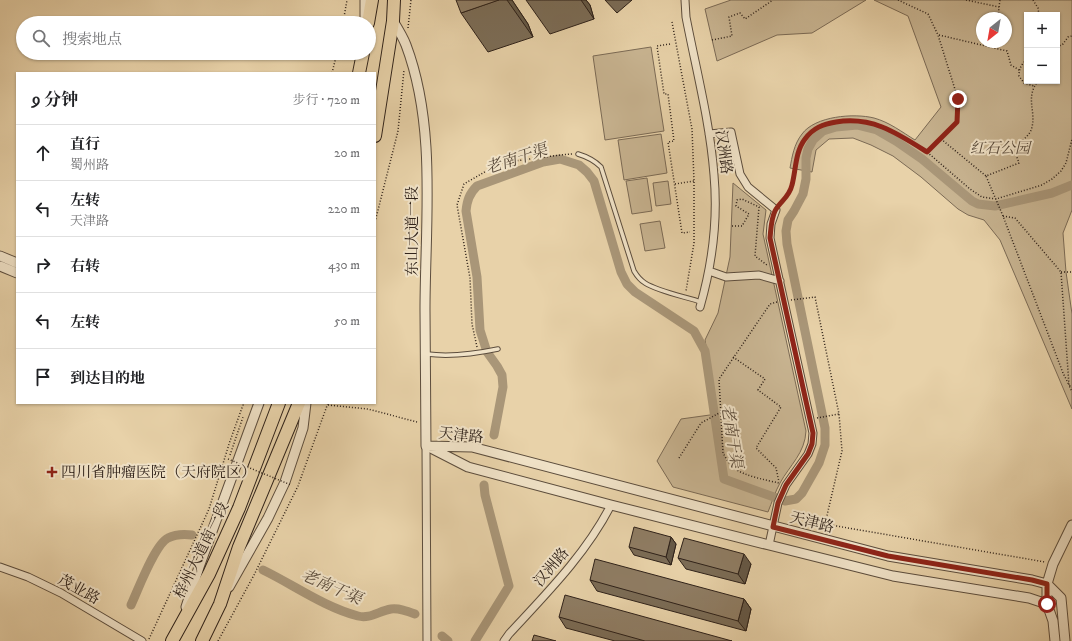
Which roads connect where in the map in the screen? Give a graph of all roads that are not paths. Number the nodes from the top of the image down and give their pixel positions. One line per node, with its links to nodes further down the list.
1 (365, 0): 6 (street)
2 (372, 0): 7 (highway)
3 (394, 0): 8 (highway)
4 (399, 0): 8 (street)
5 (684, 0): 12 (street, 汉洲路)
6 (366, 16)
7 (368, 16)
8 (393, 21): 11 (highway); 22 (street, 东山大道一段)
9 (362, 60): 10 (highway)
10 (359, 72)
11 (376, 130)
12 (709, 134): 17 (street, 汉洲路); 19 (street)
13 (578, 154): 20 (lane)
14 (0, 256): 15 (street)
15 (16, 263)
16 (0, 266): 18 (street)
17 (709, 272): 19 (street); 20 (street, 汉洲路)
18 (16, 273)
19 (780, 281): 30 (street)
20 (700, 305)
21 (498, 349): 22 (lane)
22 (426, 354): 27 (street, 东山大道一段)
23 (259, 404): 36 (street)
24 (279, 404): 36 (highway, 梓州大道南一段)
25 (299, 404): 34 (highway, 梓州大道南一段)
26 (306, 404): 34 (street)
27 (426, 446): 28 (street, 天津路); 30 (street, 天津路); 40 (street)
28 (611, 506): 31 (street, 天津路); 41 (street, 汉洲路)
29 (1072, 525): 33 (street)
30 (773, 527): 31 (street); 33 (street, 天津路)
31 (768, 545): 35 (street, 天津路)
32 (0, 567): 37 (street, 茂业路)
33 (1047, 584): 35 (street); 43 (street)
34 (220, 604): 39 (highway, 梓州大道南一段)
35 (1047, 604): 42 (street)
36 (180, 628): 38 (highway, 梓州大道南一段)
37 (142, 641)
38 (172, 641)
39 (202, 641)
40 (427, 641)
41 (504, 641)
42 (1055, 641)
43 (1065, 641)

